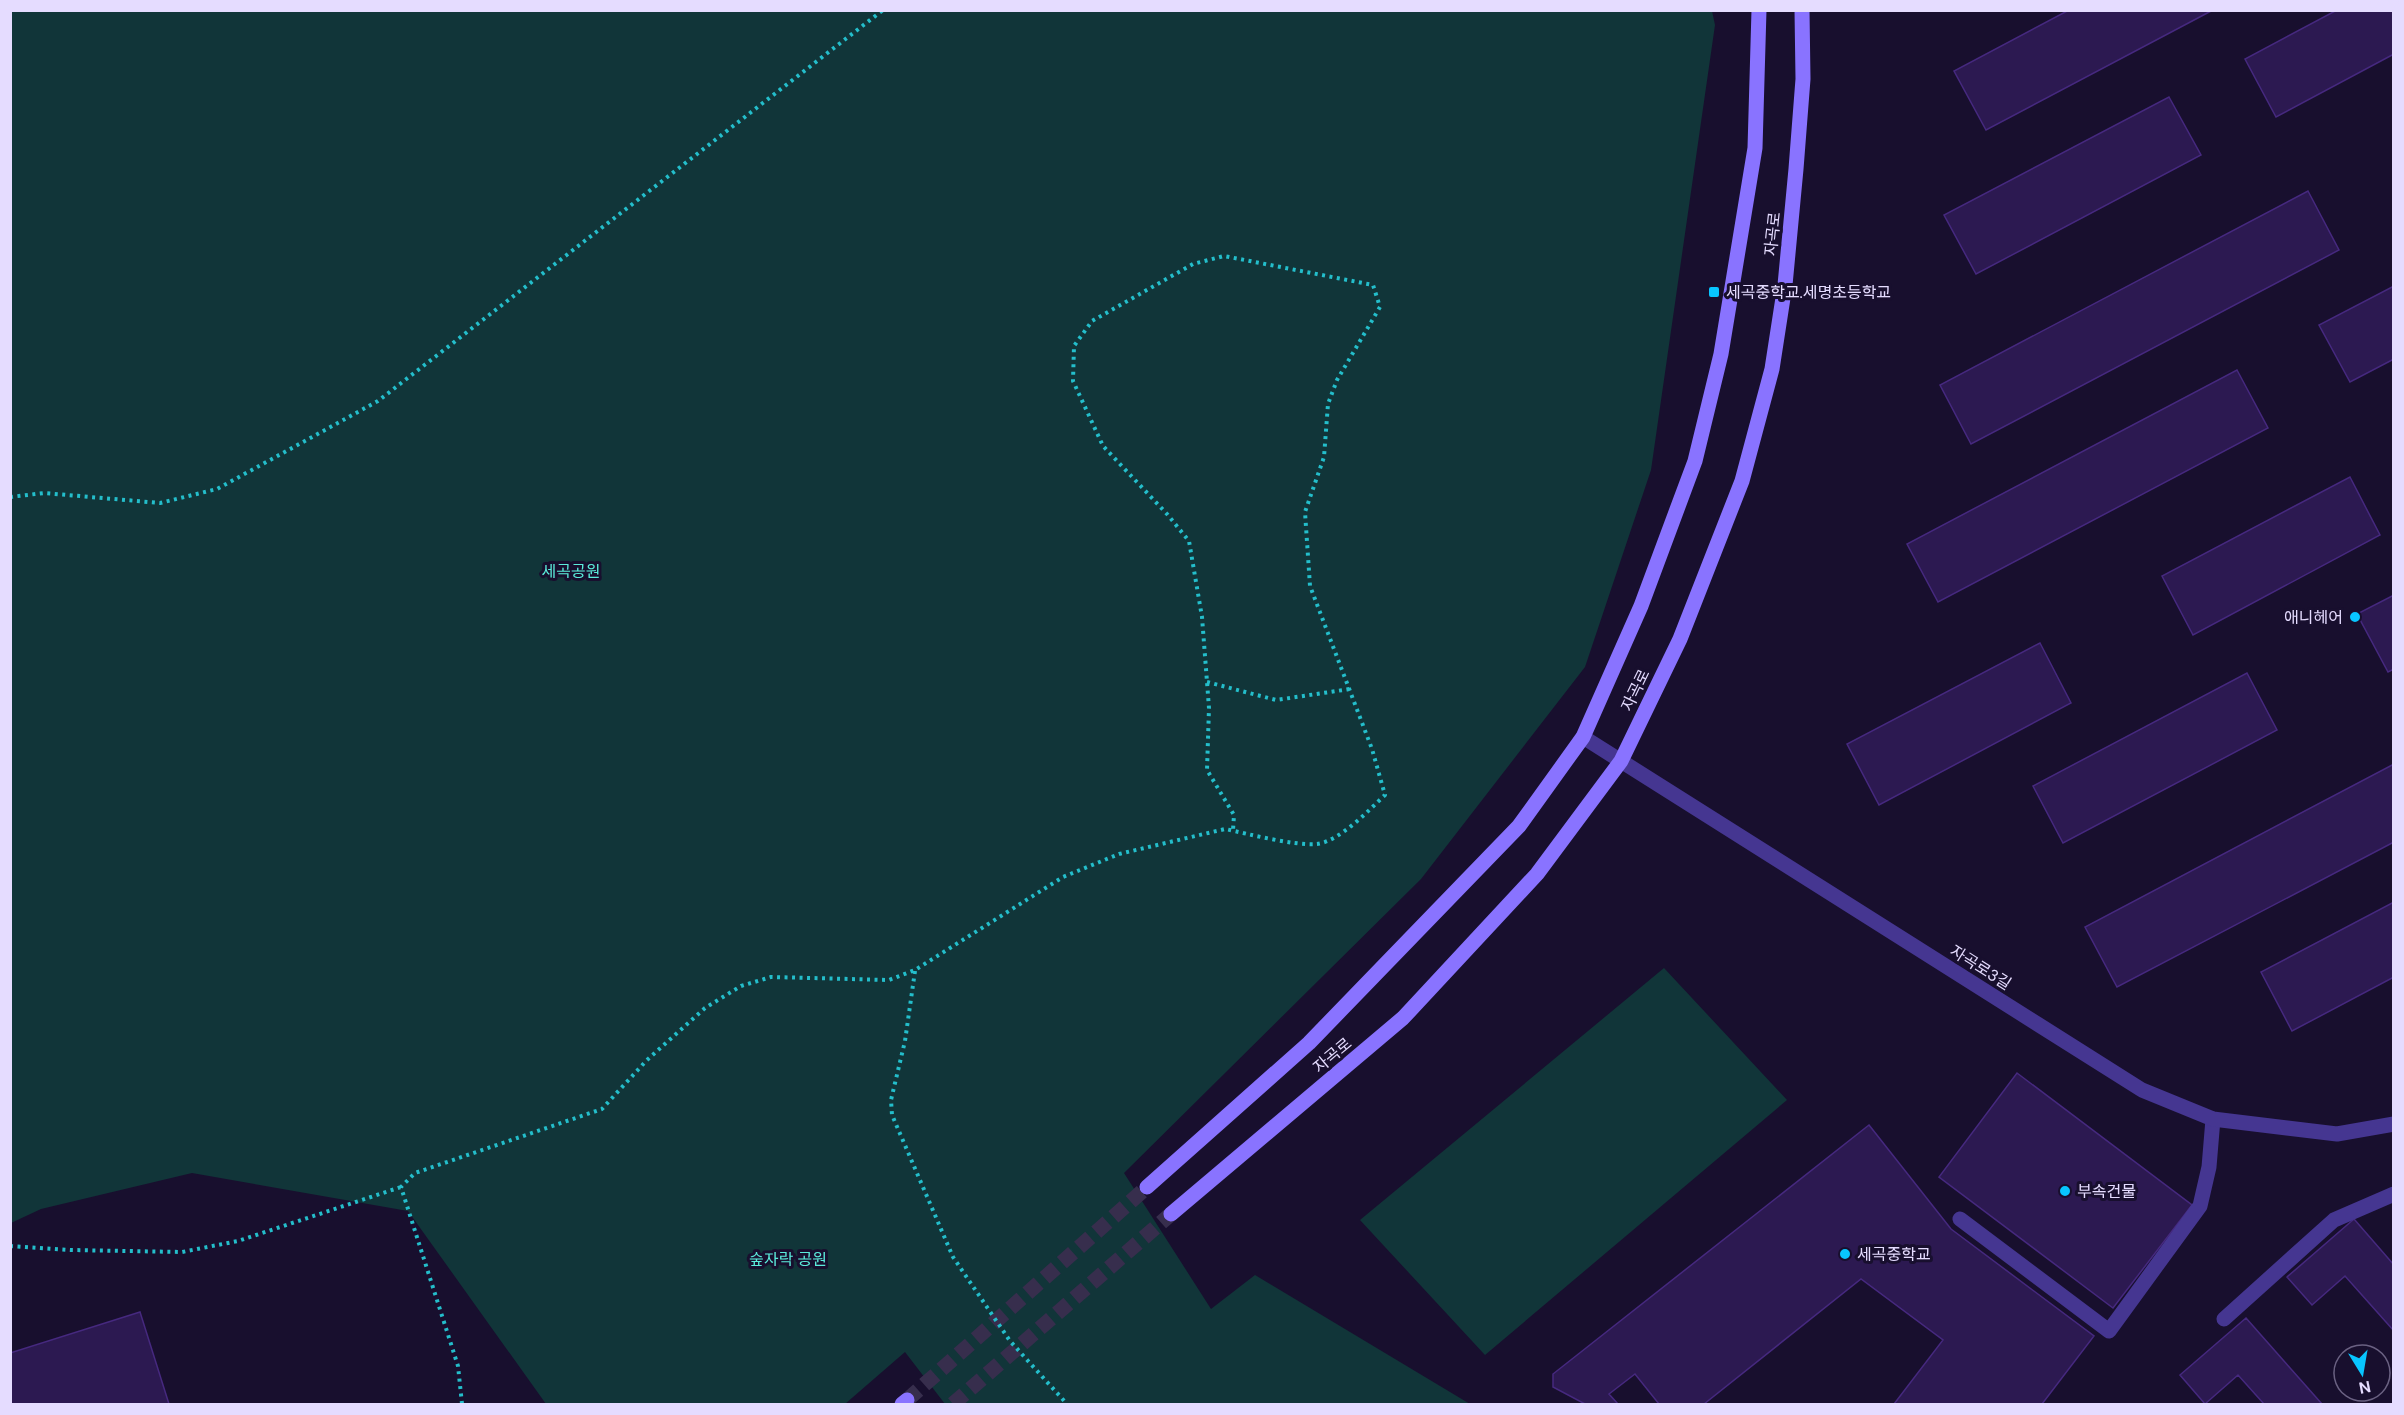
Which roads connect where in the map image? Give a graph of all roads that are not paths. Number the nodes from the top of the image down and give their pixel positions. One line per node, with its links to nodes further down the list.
1 (1759, 10): 3 (main road, 자곡로)
2 (1802, 10): 4 (main road, 자곡로)
3 (1583, 736): 4 (street, 자곡로3길); 7 (main road, 자곡로)
4 (1621, 761): 5 (street, 자곡로3길); 9 (main road, 자곡로)
5 (2213, 1119): 6 (street, 자곡로3길); 10 (street)
6 (2394, 1124)
7 (1148, 1187)
8 (2394, 1194): 11 (street)
9 (1171, 1214)
10 (1960, 1219)
11 (2224, 1319)

